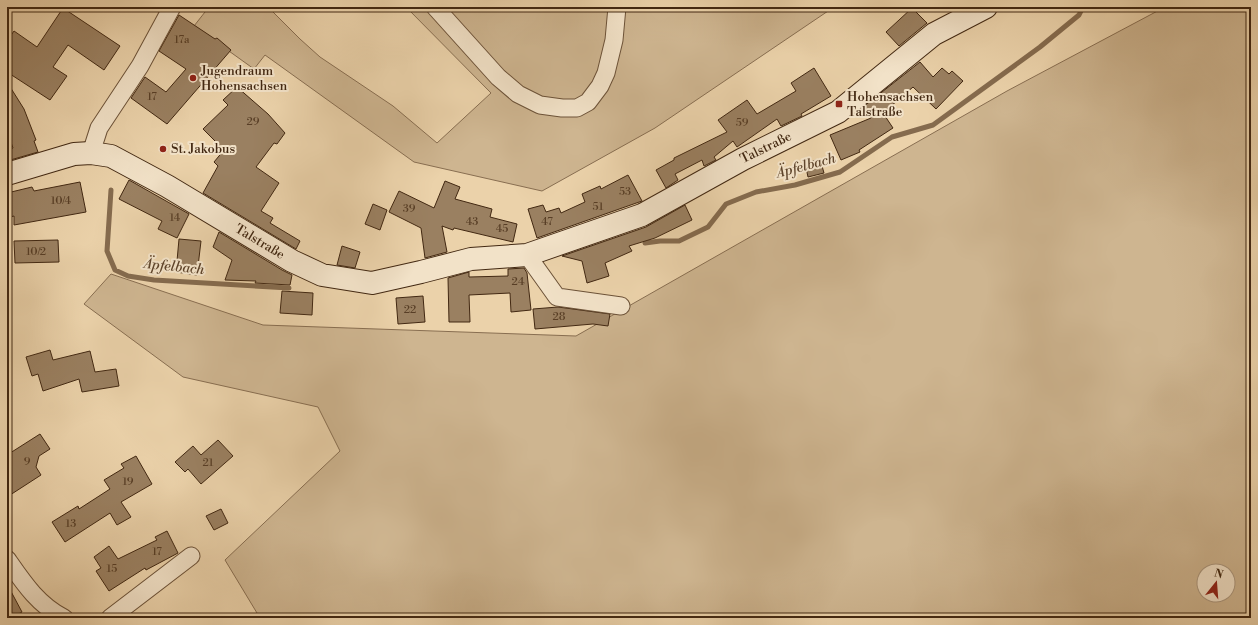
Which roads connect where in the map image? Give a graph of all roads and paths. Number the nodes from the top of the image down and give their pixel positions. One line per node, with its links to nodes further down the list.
1 (172, 7): 5 (street)
2 (435, 7): 3 (street)
3 (617, 7)
4 (986, 7): 7 (street, Talstraße)
5 (91, 153): 6 (street, Talstraße); 7 (street, Talstraße)
6 (7, 174)
7 (527, 255): 8 (street)
8 (621, 306)
9 (191, 556): 12 (street)
10 (7, 559): 11 (street)
11 (64, 618)
12 (110, 618)

